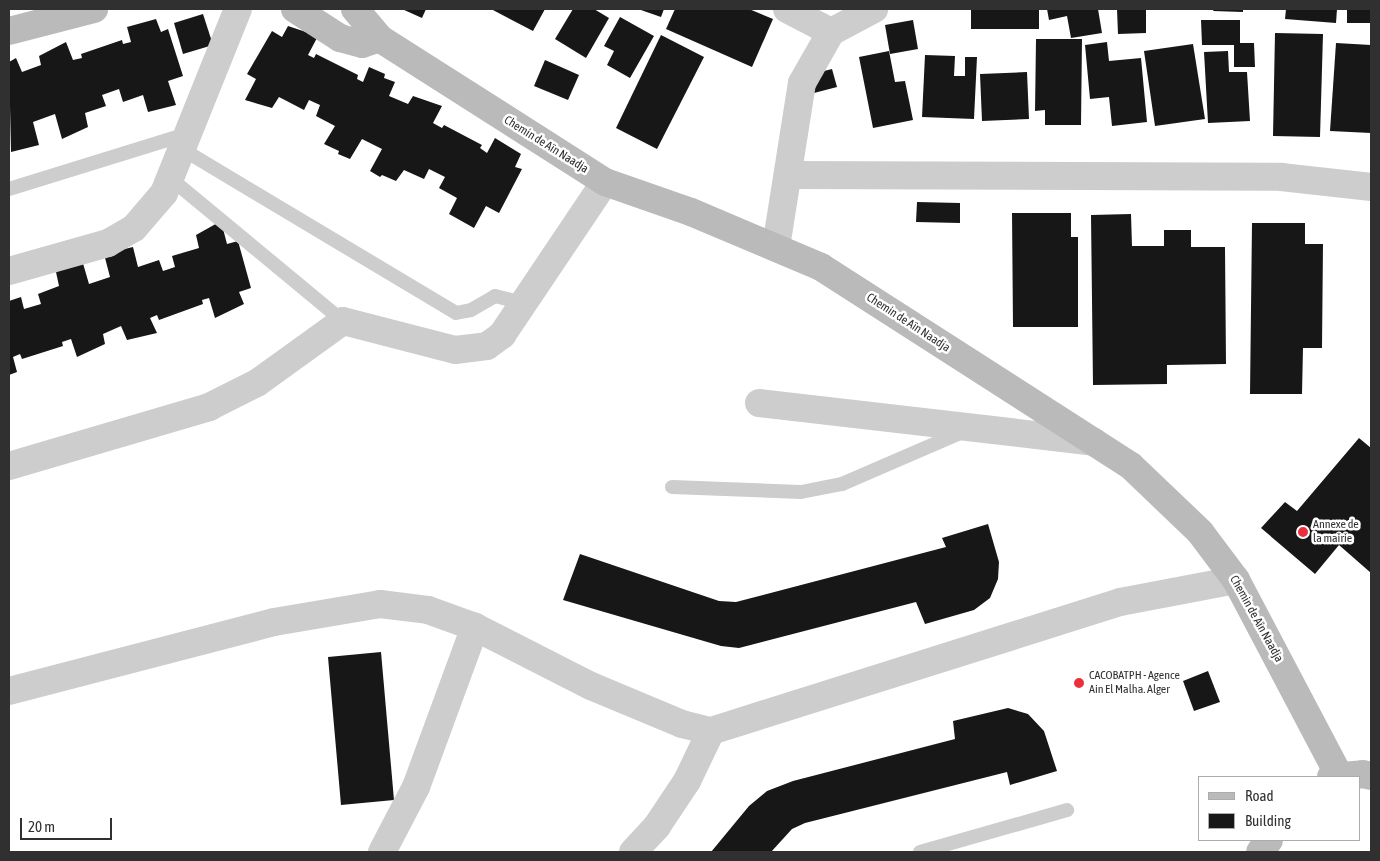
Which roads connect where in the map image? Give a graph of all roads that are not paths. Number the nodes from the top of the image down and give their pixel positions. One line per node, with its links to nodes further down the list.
1 (94, 9): 7 (main road)
2 (238, 9): 10 (street)
3 (295, 9): 9 (main road)
4 (355, 9): 9 (main road, Chemin de Aïn Naadja)
5 (787, 9): 8 (street)
6 (874, 9): 8 (street)
7 (9, 31)
8 (831, 32): 11 (street)
9 (379, 38): 13 (main road, Chemin de Aïn Naadja)
10 (185, 141): 12 (street); 15 (lane); 18 (lane)
11 (788, 175): 14 (street); 16 (street)
12 (170, 178): 17 (street); 19 (lane)
13 (605, 182): 16 (main road, Chemin de Aïn Naadja); 18 (street)
14 (1371, 187)
15 (9, 189)
16 (776, 247): 22 (main road, Chemin de Aïn Naadja)
17 (9, 271)
18 (523, 303): 19 (street)
19 (343, 321): 23 (street)
20 (759, 403): 21 (street)
21 (972, 428): 22 (street); 24 (lane)
22 (1094, 442): 25 (main road, Chemin de Aïn Naadja)
23 (9, 466)
24 (672, 486)
25 (1236, 580): 28 (street); 29 (main road, Chemin de Aïn Naadja)
26 (475, 627): 27 (street); 28 (street); 33 (street)
27 (9, 691)
28 (711, 730): 34 (street)
29 (1335, 776): 30 (main road)
30 (1371, 776)
31 (1067, 810): 35 (lane)
32 (1268, 841): 36 (main road)
33 (382, 852)
34 (632, 852)
35 (920, 852)
36 (1260, 852)

